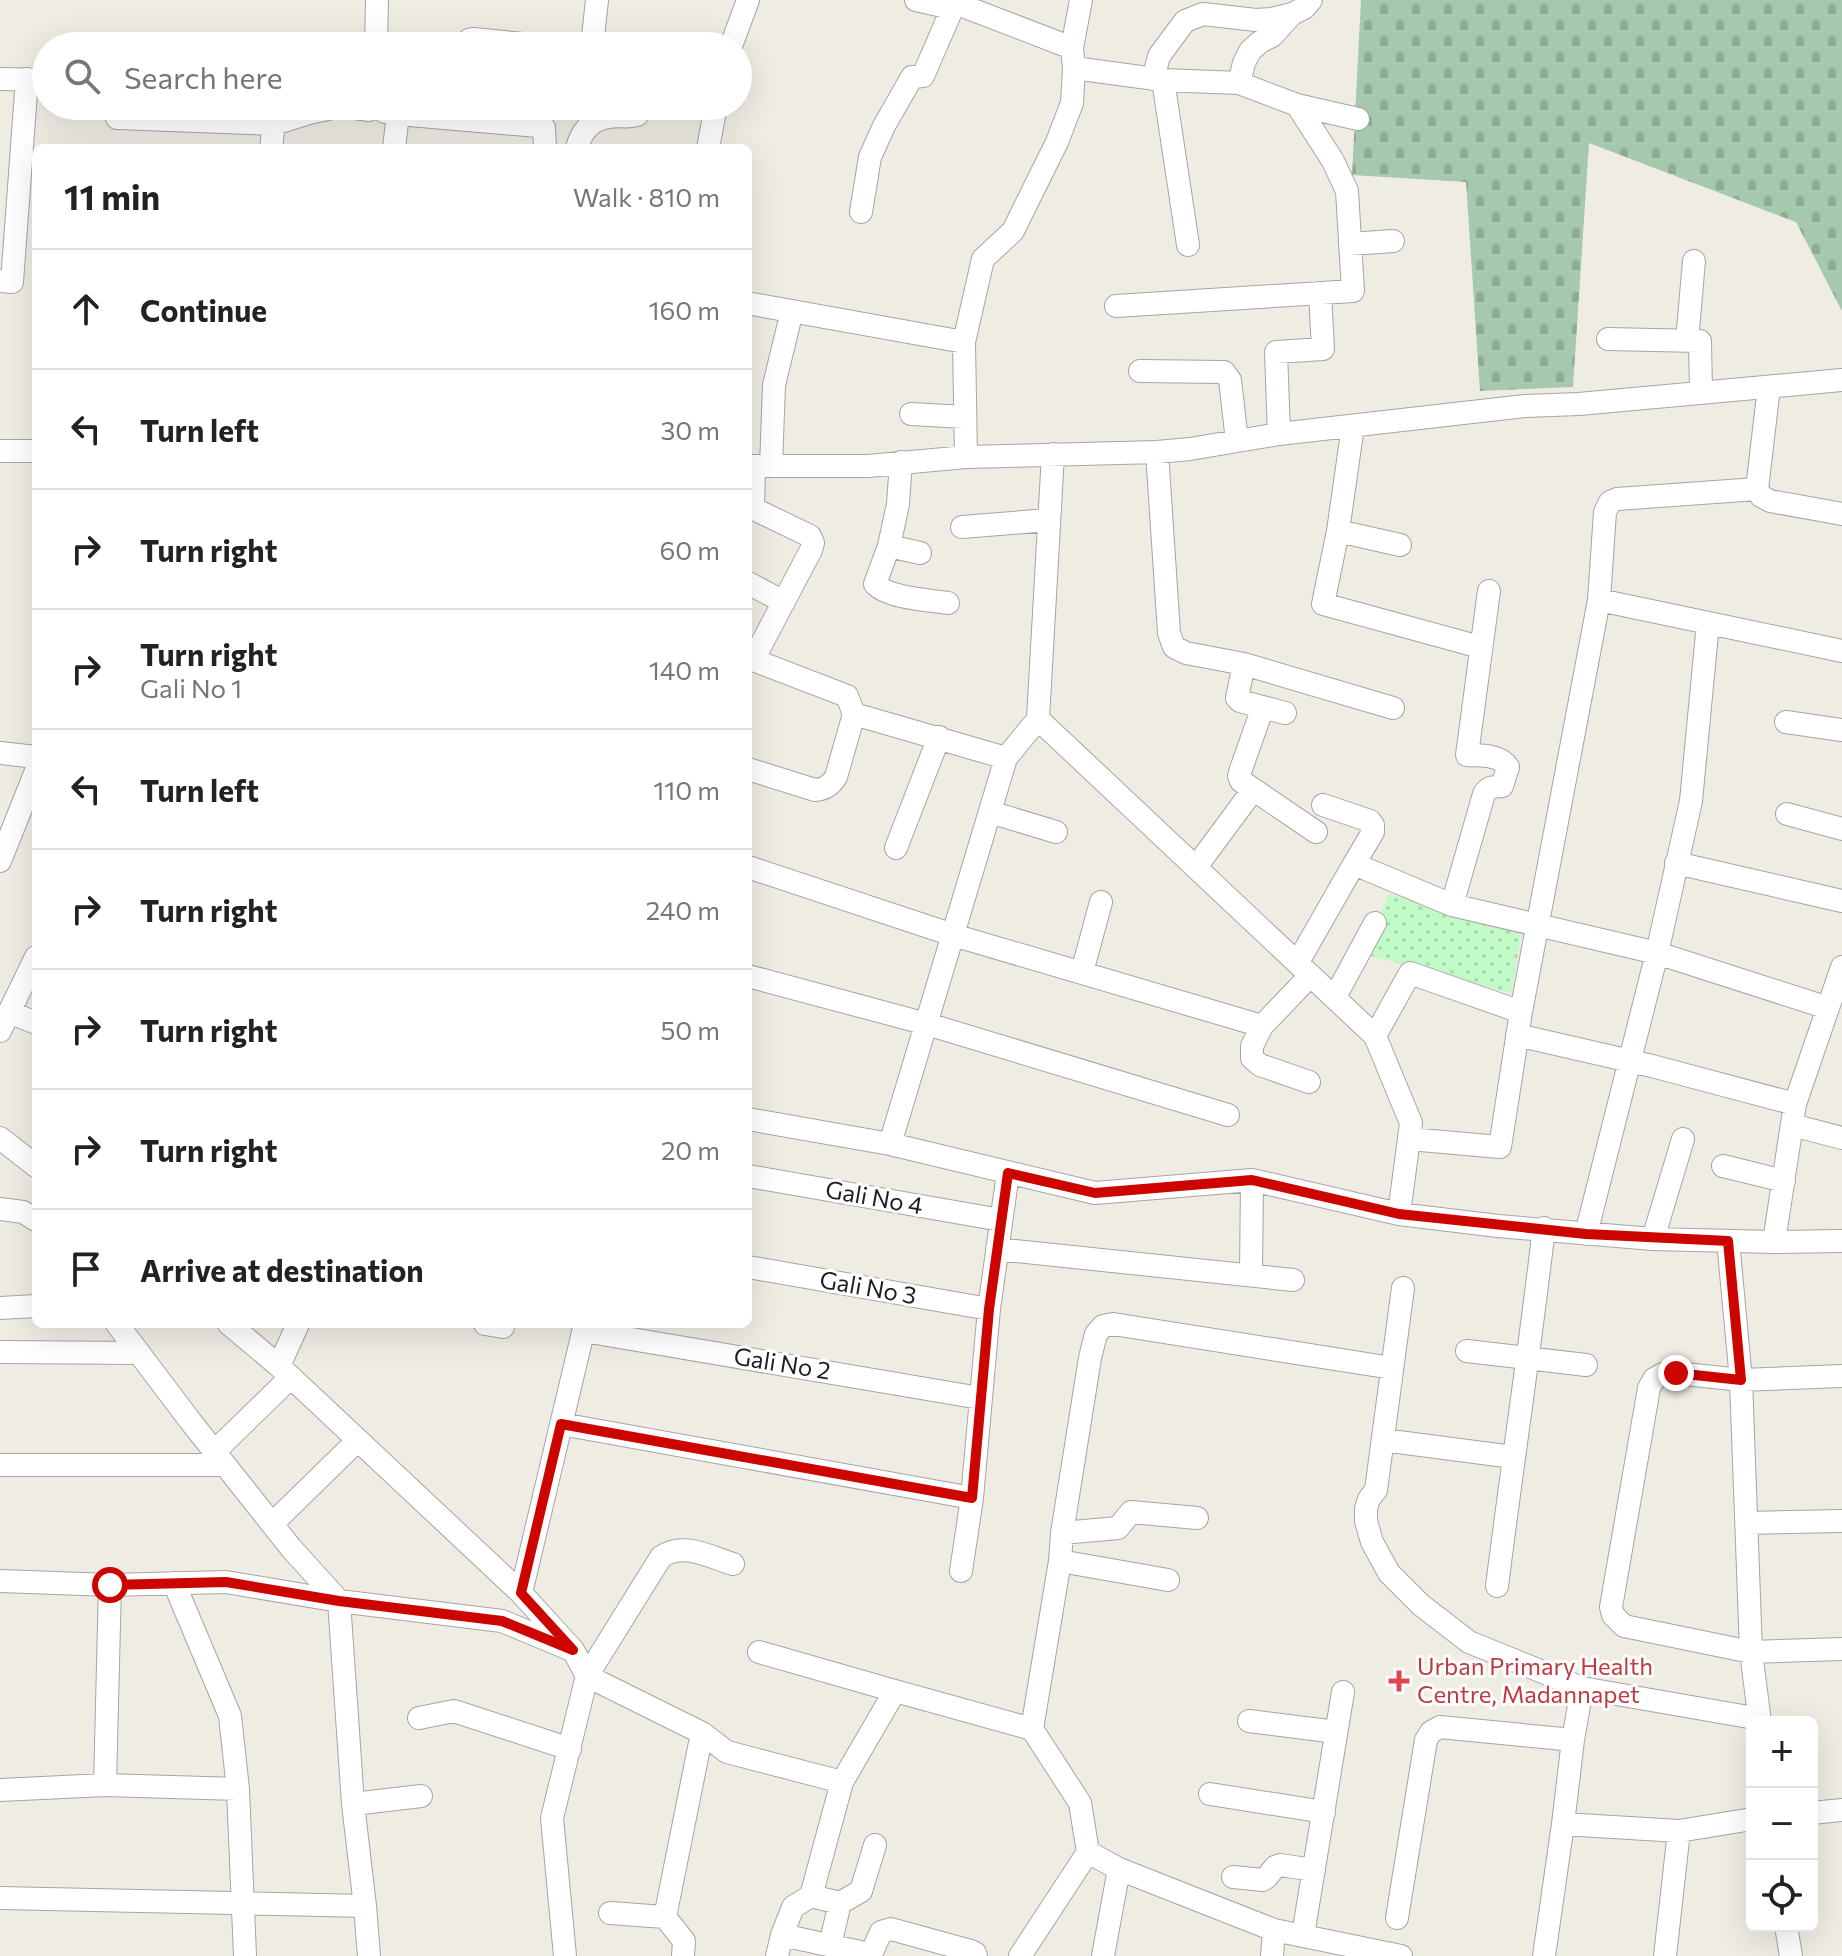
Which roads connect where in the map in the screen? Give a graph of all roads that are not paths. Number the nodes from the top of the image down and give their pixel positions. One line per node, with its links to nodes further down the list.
1 (377, 0): 10 (street)
2 (597, 0): 11 (street)
3 (748, 0): 12 (street)
4 (916, 0): 7 (street)
5 (1081, 0): 13 (street)
6 (1311, 0): 9 (street)
7 (954, 4): 13 (street); 33 (street)
8 (1207, 7): 9 (street); 15 (street)
9 (1292, 14): 17 (street)
10 (376, 32)
11 (594, 32)
12 (736, 32)
13 (1073, 58): 15 (street); 45 (street)
14 (0, 79): 16 (street)
15 (1158, 79): 17 (street); 36 (street)
16 (32, 80)
17 (1239, 83): 18 (street)
18 (1297, 105): 19 (street); 35 (street)
19 (1358, 119)
20 (32, 120): 38 (street)
21 (169, 120): 27 (street)
22 (287, 120): 27 (street)
23 (397, 120): 29 (street)
24 (468, 120): 30 (street)
25 (598, 120): 31 (street)
26 (713, 120): 32 (street)
27 (274, 124): 28 (street)
28 (272, 144)
29 (394, 144)
30 (545, 144)
31 (578, 144)
32 (709, 144)
33 (861, 212)
34 (1393, 241): 35 (street)
35 (1350, 244): 39 (street)
36 (1188, 245)
37 (1694, 261): 44 (street)
38 (0, 281)
39 (1320, 293): 41 (street); 53 (street)
40 (752, 304): 42 (street)
41 (1116, 306)
42 (792, 311): 45 (street); 61 (street)
43 (1608, 339): 44 (street)
44 (1687, 341): 49 (street)
45 (964, 342): 51 (street)
46 (1140, 371): 54 (street)
47 (1842, 380): 48 (street)
48 (1769, 387): 49 (street); 62 (street)
49 (1701, 393): 52 (street)
50 (911, 414): 51 (street)
51 (965, 417): 59 (street)
52 (1353, 426): 53 (street); 66 (street)
53 (1279, 434): 54 (street)
54 (1237, 441): 57 (street)
55 (0, 451): 56 (street)
56 (32, 451)
57 (1157, 452): 58 (street); 80 (street)
58 (1053, 454): 59 (street); 64 (street)
59 (966, 457): 60 (street)
60 (901, 462): 61 (street); 68 (street)
61 (758, 466): 73 (street)
62 (1757, 489): 63 (street); 72 (street)
63 (1842, 514)
64 (1048, 520): 65 (street); 83 (street)
65 (962, 527)
66 (1338, 531): 67 (street); 76 (street)
67 (1400, 545)
68 (889, 546): 69 (street); 74 (street)
69 (920, 553)
70 (752, 585): 73 (street)
71 (1489, 591): 76 (street)
72 (1599, 600): 75 (street); 109 (street)
73 (784, 602): 78 (street)
74 (948, 603)
75 (1708, 623): 77 (street); 101 (street)
76 (1480, 647): 107 (street)
77 (1842, 651)
78 (752, 657)
79 (752, 659): 82 (street)
80 (1244, 664): 81 (street); 92 (street)
81 (1393, 708)
82 (854, 714): 86 (street); 90 (street)
83 (1038, 719): 89 (street); 103 (street)
84 (1786, 722): 85 (street)
85 (1842, 730)
86 (939, 737): 89 (street); 99 (street)
87 (0, 753): 88 (street)
88 (32, 757)
89 (1006, 758): 94 (street)
90 (752, 770)
91 (32, 781): 100 (street)
92 (1253, 790): 98 (street); 103 (street)
93 (1323, 805): 102 (street)
94 (990, 812): 97 (street); 110 (street)
95 (1787, 814): 96 (street)
96 (1842, 829)
97 (1056, 832)
98 (1316, 832)
99 (896, 848)
100 (0, 861)
101 (1676, 863): 105 (street); 111 (street)
102 (1354, 864): 107 (street); 114 (street)
103 (1196, 867): 114 (street)
104 (752, 868): 110 (street)
105 (1842, 901)
106 (1101, 902): 115 (street)
107 (1452, 905): 109 (street)
108 (1375, 923): 117 (street)
109 (1538, 925): 111 (street); 118 (street)
110 (953, 935): 115 (street); 122 (street)
111 (1657, 953): 119 (street); 126 (street)
112 (32, 965): 120 (street)
113 (1842, 967): 119 (street)
114 (1304, 969): 117 (street); 123 (street)
115 (1082, 972): 123 (street)
116 (752, 977): 122 (street)
117 (1335, 997): 125 (street)
118 (1521, 1012): 124 (street); 125 (street)
119 (1832, 1016): 128 (street)
120 (4, 1022): 121 (street)
121 (32, 1023)
122 (927, 1024): 129 (street); 135 (street)
123 (1262, 1026): 127 (street)
124 (1517, 1035): 126 (street); 133 (street)
125 (1375, 1036): 133 (street)
126 (1630, 1061): 128 (street); 147 (street)
127 (1309, 1082)
128 (1794, 1114): 132 (street); 141 (street)
129 (1228, 1115)
130 (752, 1120): 135 (street)
131 (0, 1138): 136 (street)
132 (1842, 1138)
133 (1409, 1139): 143 (street)
134 (1683, 1139): 148 (street)
135 (890, 1144): 138 (street)
136 (32, 1163)
137 (1723, 1166): 141 (street)
138 (1008, 1173): 140 (street); 145 (street)
139 (752, 1177): 145 (street, Gali No 4)
140 (1252, 1180): 143 (street); 154 (street)
141 (1784, 1181): 151 (street)
142 (0, 1209): 144 (street)
143 (1399, 1214): 146 (street)
144 (32, 1218)
145 (1001, 1220): 152 (street)
146 (1544, 1228): 147 (street); 167 (street)
147 (1586, 1234): 148 (street)
148 (1653, 1239): 149 (street)
149 (1728, 1241): 151 (street); 172 (street)
150 (1842, 1241): 151 (street)
151 (1774, 1242)
152 (997, 1249): 154 (street); 159 (street)
153 (752, 1268): 159 (street, Gali No 3)
154 (1251, 1274): 155 (street)
155 (1293, 1280)
156 (1403, 1288): 169 (street)
157 (32, 1306): 158 (street)
158 (0, 1308)
159 (989, 1309): 173 (street)
160 (120, 1328): 166 (street)
161 (234, 1328): 170 (street)
162 (297, 1328): 170 (street)
163 (584, 1328): 173 (street, Gali No 2); 174 (street)
164 (1467, 1351): 167 (street)
165 (0, 1352): 166 (street)
166 (139, 1353): 178 (street)
167 (1529, 1358): 168 (street); 177 (street)
168 (1586, 1365)
169 (1392, 1368): 176 (street); 185 (street)
170 (285, 1371): 175 (street); 178 (street)
171 (1842, 1376): 172 (street)
172 (1741, 1380): 183 (street); 199 (street)
173 (980, 1398): 180 (street)
174 (561, 1424): 180 (street); 194 (street)
175 (358, 1440): 184 (street); 194 (street)
176 (1383, 1440): 177 (street); 201 (street)
177 (1513, 1457): 193 (street)
178 (220, 1458): 179 (street); 184 (street)
179 (0, 1465)
180 (972, 1498): 188 (street)
181 (1197, 1518): 185 (street)
182 (1842, 1521): 183 (street)
183 (1747, 1523): 199 (street)
184 (272, 1524): 195 (street)
185 (1062, 1533): 186 (street)
186 (1060, 1561): 189 (street); 208 (street)
187 (733, 1564): 200 (street)
188 (961, 1571)
189 (1168, 1580)
190 (0, 1581): 192 (street)
191 (174, 1583): 192 (street); 195 (street); 215 (street)
192 (110, 1585): 214 (street)
193 (1497, 1586)
194 (521, 1593): 197 (street)
195 (339, 1601): 197 (street); 219 (street)
196 (1842, 1649): 199 (street)
197 (573, 1650): 200 (street)
198 (759, 1652): 202 (street)
199 (1751, 1652): 204 (street)
200 (587, 1676): 210 (street); 212 (street)
201 (1582, 1688): 205 (street); 211 (street)
202 (895, 1691): 208 (street); 213 (street)
203 (1343, 1692): 209 (street)
204 (1759, 1716)
205 (1746, 1717)
206 (419, 1718): 212 (street)
207 (1249, 1721): 209 (street)
208 (1032, 1729): 227 (street)
209 (1336, 1732): 221 (street)
210 (702, 1733): 213 (street); 237 (street)
211 (1573, 1740): 224 (street); 238 (street)
212 (570, 1749): 246 (street)
213 (842, 1782): 231 (street)
214 (105, 1785): 215 (street); 216 (street)
215 (238, 1789): 233 (street)
216 (0, 1790)
217 (1210, 1794): 221 (street)
218 (421, 1796): 219 (street)
219 (353, 1804): 235 (street)
220 (1842, 1810): 222 (street)
221 (1324, 1812): 229 (street)
222 (1818, 1812)
223 (1746, 1820): 225 (street)
224 (1563, 1824): 225 (street); 253 (street)
225 (1679, 1831): 254 (street)
226 (875, 1845): 234 (street)
227 (1088, 1852): 228 (street); 249 (street)
228 (1119, 1869): 239 (street); 250 (street)
229 (1314, 1870): 230 (street); 241 (street)
230 (1233, 1877)
231 (811, 1896): 234 (street); 242 (street)
232 (0, 1898): 233 (street)
233 (243, 1903): 235 (street); 244 (street)
234 (840, 1903): 243 (street)
235 (365, 1906): 245 (street)
236 (610, 1913): 237 (street)
237 (665, 1917): 247 (street)
238 (1397, 1918)
239 (1274, 1930): 241 (street); 251 (street)
240 (1787, 1932): 255 (street)
241 (1303, 1935): 252 (street)
242 (779, 1945): 243 (street)
243 (830, 1945): 248 (street)
244 (245, 1956)
245 (369, 1956)
246 (565, 1956)
247 (686, 1956)
248 (976, 1956)
249 (1020, 1956)
250 (1103, 1956)
251 (1272, 1956)
252 (1401, 1956)
253 (1544, 1956)
254 (1665, 1956)
255 (1791, 1956)

